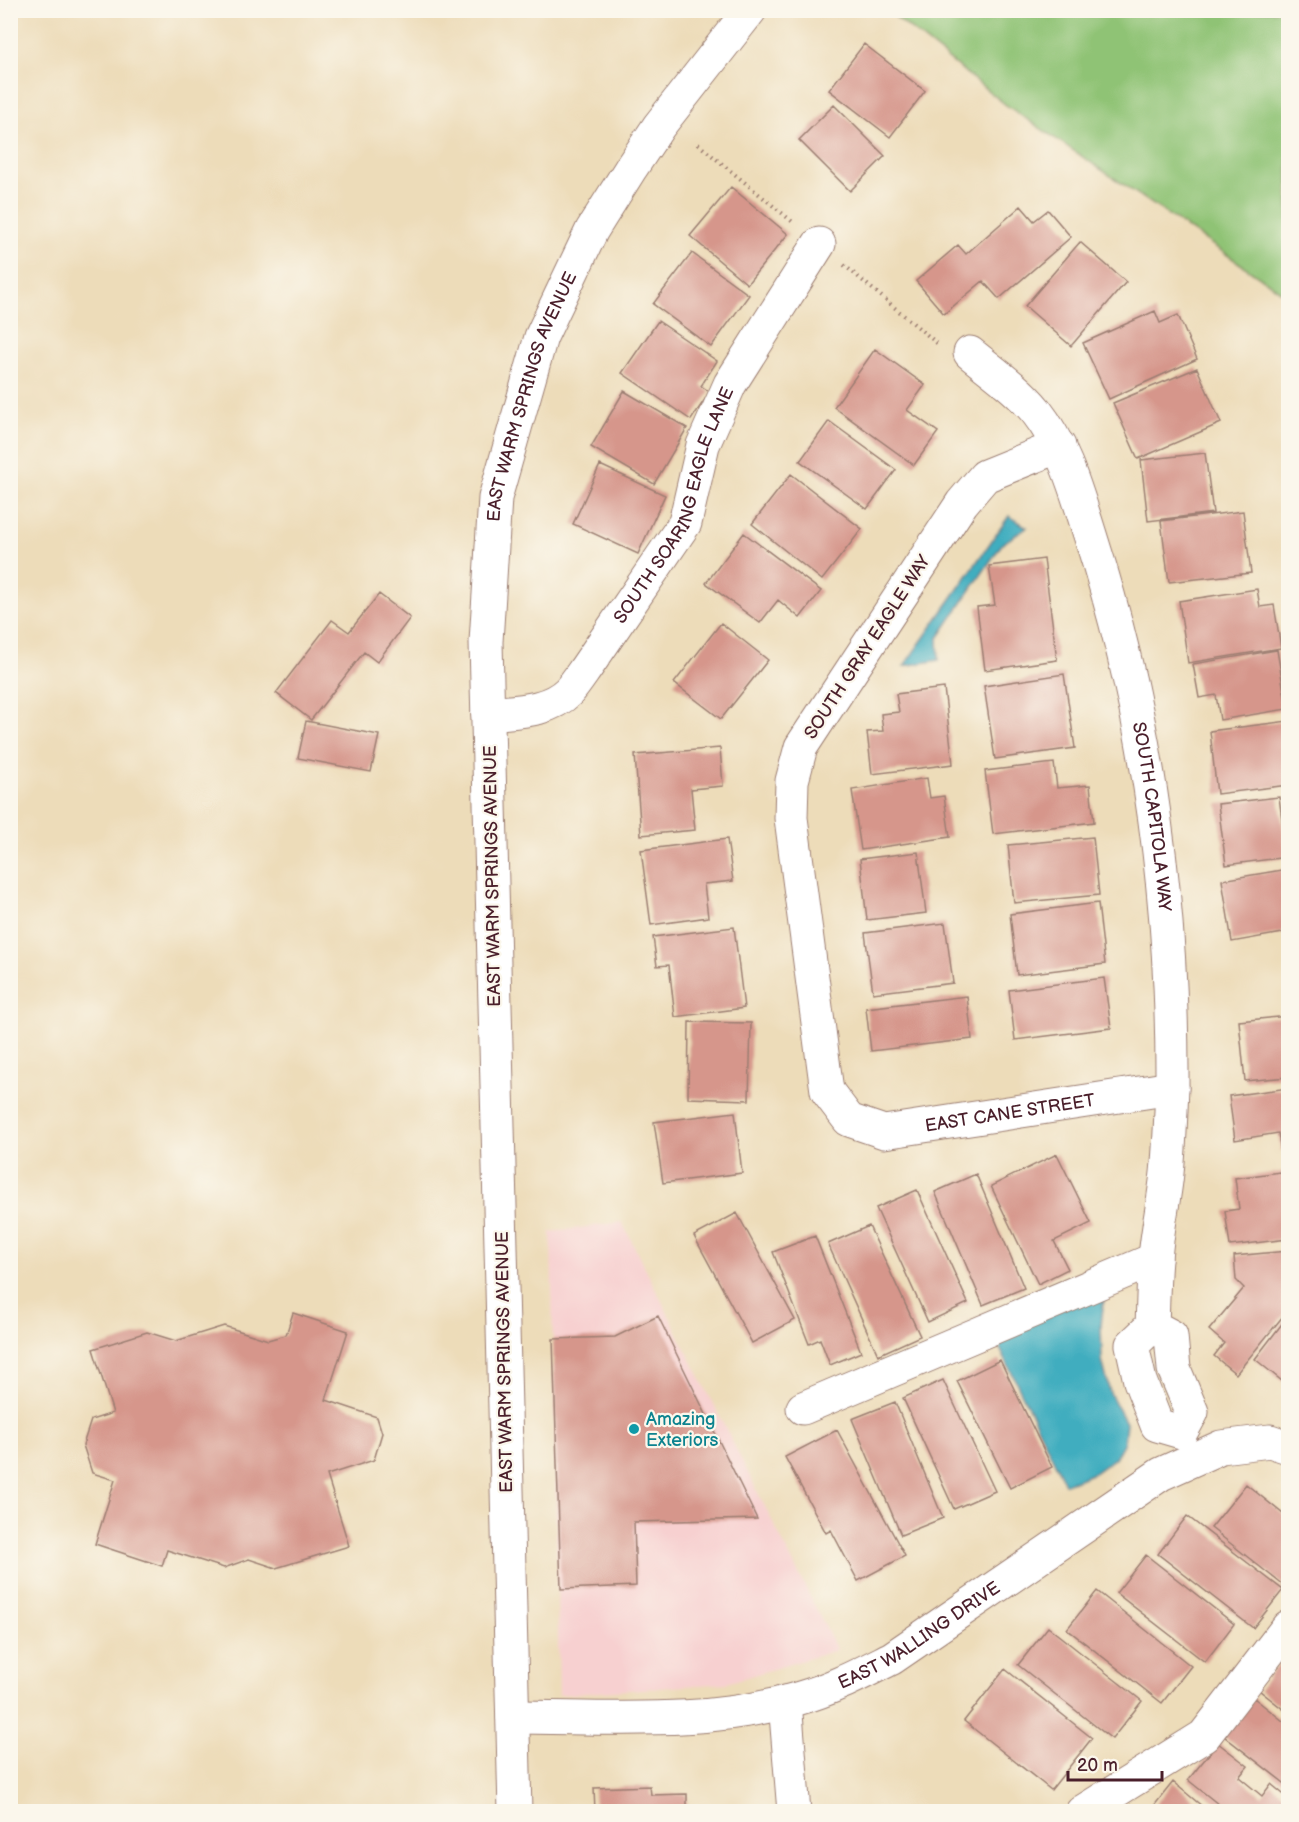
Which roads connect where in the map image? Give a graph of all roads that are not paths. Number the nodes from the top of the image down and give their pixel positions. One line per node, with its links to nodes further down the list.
1 (750, 10): 5 (street, EAST WARM SPRINGS AVENUE)
2 (819, 244): 5 (street, SOUTH SOARING EAGLE LANE)
3 (970, 353): 4 (street, SOUTH CAPITOLA WAY)
4 (1059, 446): 6 (street, SOUTH CAPITOLA WAY); 7 (street, SOUTH GRAY EAGLE WAY)
5 (488, 714): 14 (street, EAST WARM SPRINGS AVENUE)
6 (1172, 1088): 7 (street, EAST CANE STREET); 8 (street, SOUTH CAPITOLA WAY)
7 (849, 1120)
8 (1155, 1259): 9 (street); 10 (street, SOUTH CAPITOLA WAY)
9 (803, 1408)
10 (1186, 1446): 11 (street, EAST WALLING DRIVE); 13 (street, EAST WALLING DRIVE)
11 (1288, 1447)
12 (1288, 1627): 17 (street)
13 (785, 1702): 14 (street, EAST WALLING DRIVE); 16 (street)
14 (513, 1717): 15 (street, EAST WARM SPRINGS AVENUE)
15 (515, 1812)
16 (794, 1812)
17 (1082, 1812)

